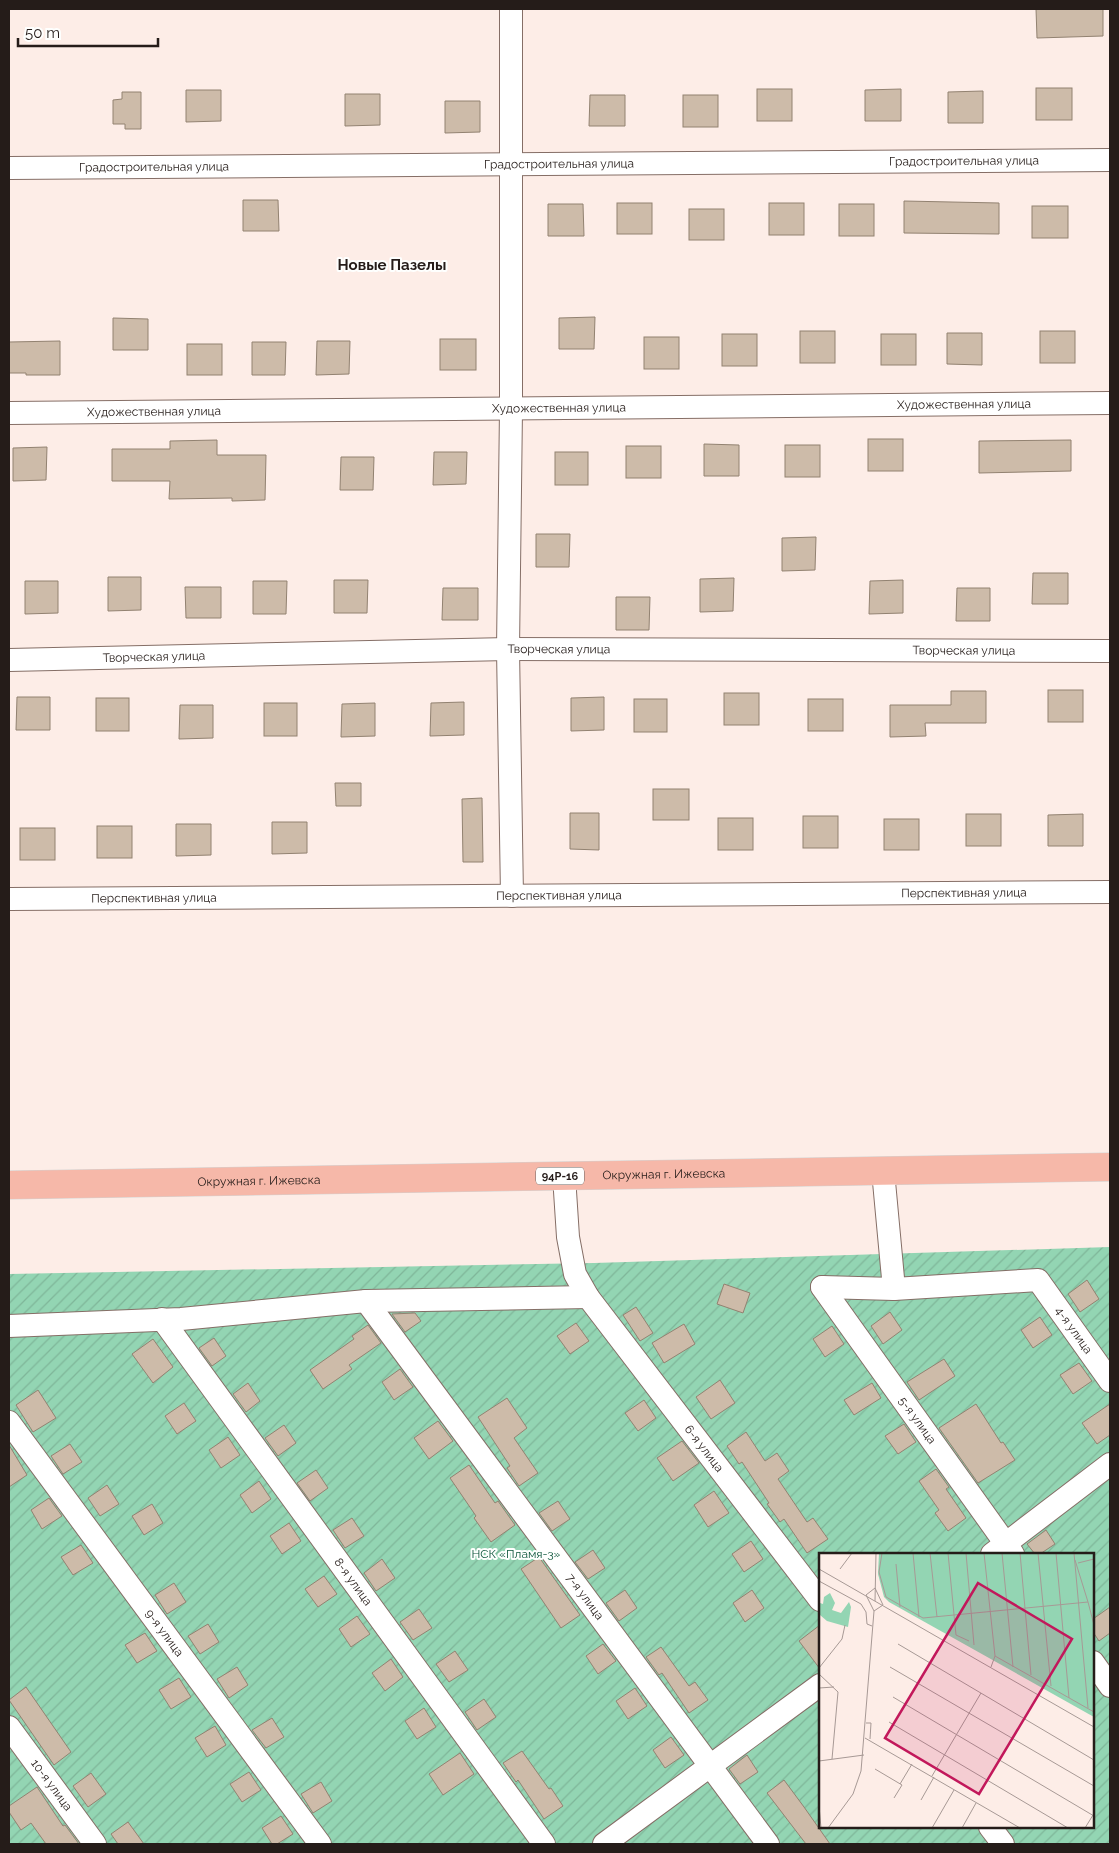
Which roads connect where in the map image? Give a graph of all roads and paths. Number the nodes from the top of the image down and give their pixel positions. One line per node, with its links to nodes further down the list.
1 (511, 9): 3 (street)
2 (1110, 160): 3 (street, Градостроительная улица)
3 (512, 166): 4 (street, Градостроительная улица); 6 (street)
4 (9, 168)
5 (1110, 403): 6 (street, Художественная улица)
6 (511, 409): 7 (street, Художественная улица); 8 (street)
7 (9, 413)
8 (508, 649): 9 (street, Творческая улица); 10 (street, Творческая улица); 12 (street)
9 (1110, 651)
10 (9, 660)
11 (1110, 892): 12 (street, Перспективная улица)
12 (512, 896): 13 (street, Перспективная улица)
13 (9, 899)
14 (1110, 1167): 15 (main road, Окружная г. Ижевска / 94Р-16)
15 (883, 1171): 16 (main road, Окружная г. Ижевска / 94Р-16); 18 (street)
16 (564, 1176): 17 (main road, Окружная г. Ижевска / 94Р-16); 19 (street, 6-я улица)
17 (9, 1185)
18 (894, 1289): 23 (street, 4-я улица); 26 (street, 5-я улица)
19 (588, 1297): 20 (street); 27 (street, 6-я улица)
20 (366, 1301): 21 (street); 32 (street, 7-я улица)
21 (162, 1319): 22 (street); 36 (street, 8-я улица)
22 (9, 1326)
23 (1110, 1381)
24 (9, 1422): 35 (street, 9-я улица)
25 (1110, 1464): 26 (street)
26 (1003, 1551)
27 (819, 1599)
28 (1094, 1663): 29 (street)
29 (1110, 1686)
30 (819, 1687): 32 (street)
31 (9, 1727): 34 (street, 10-я улица)
32 (710, 1766): 37 (street); 38 (street, 7-я улица)
33 (991, 1828): 39 (street)
34 (94, 1844)
35 (320, 1844)
36 (544, 1844)
37 (604, 1844)
38 (768, 1844)
39 (1003, 1844)

